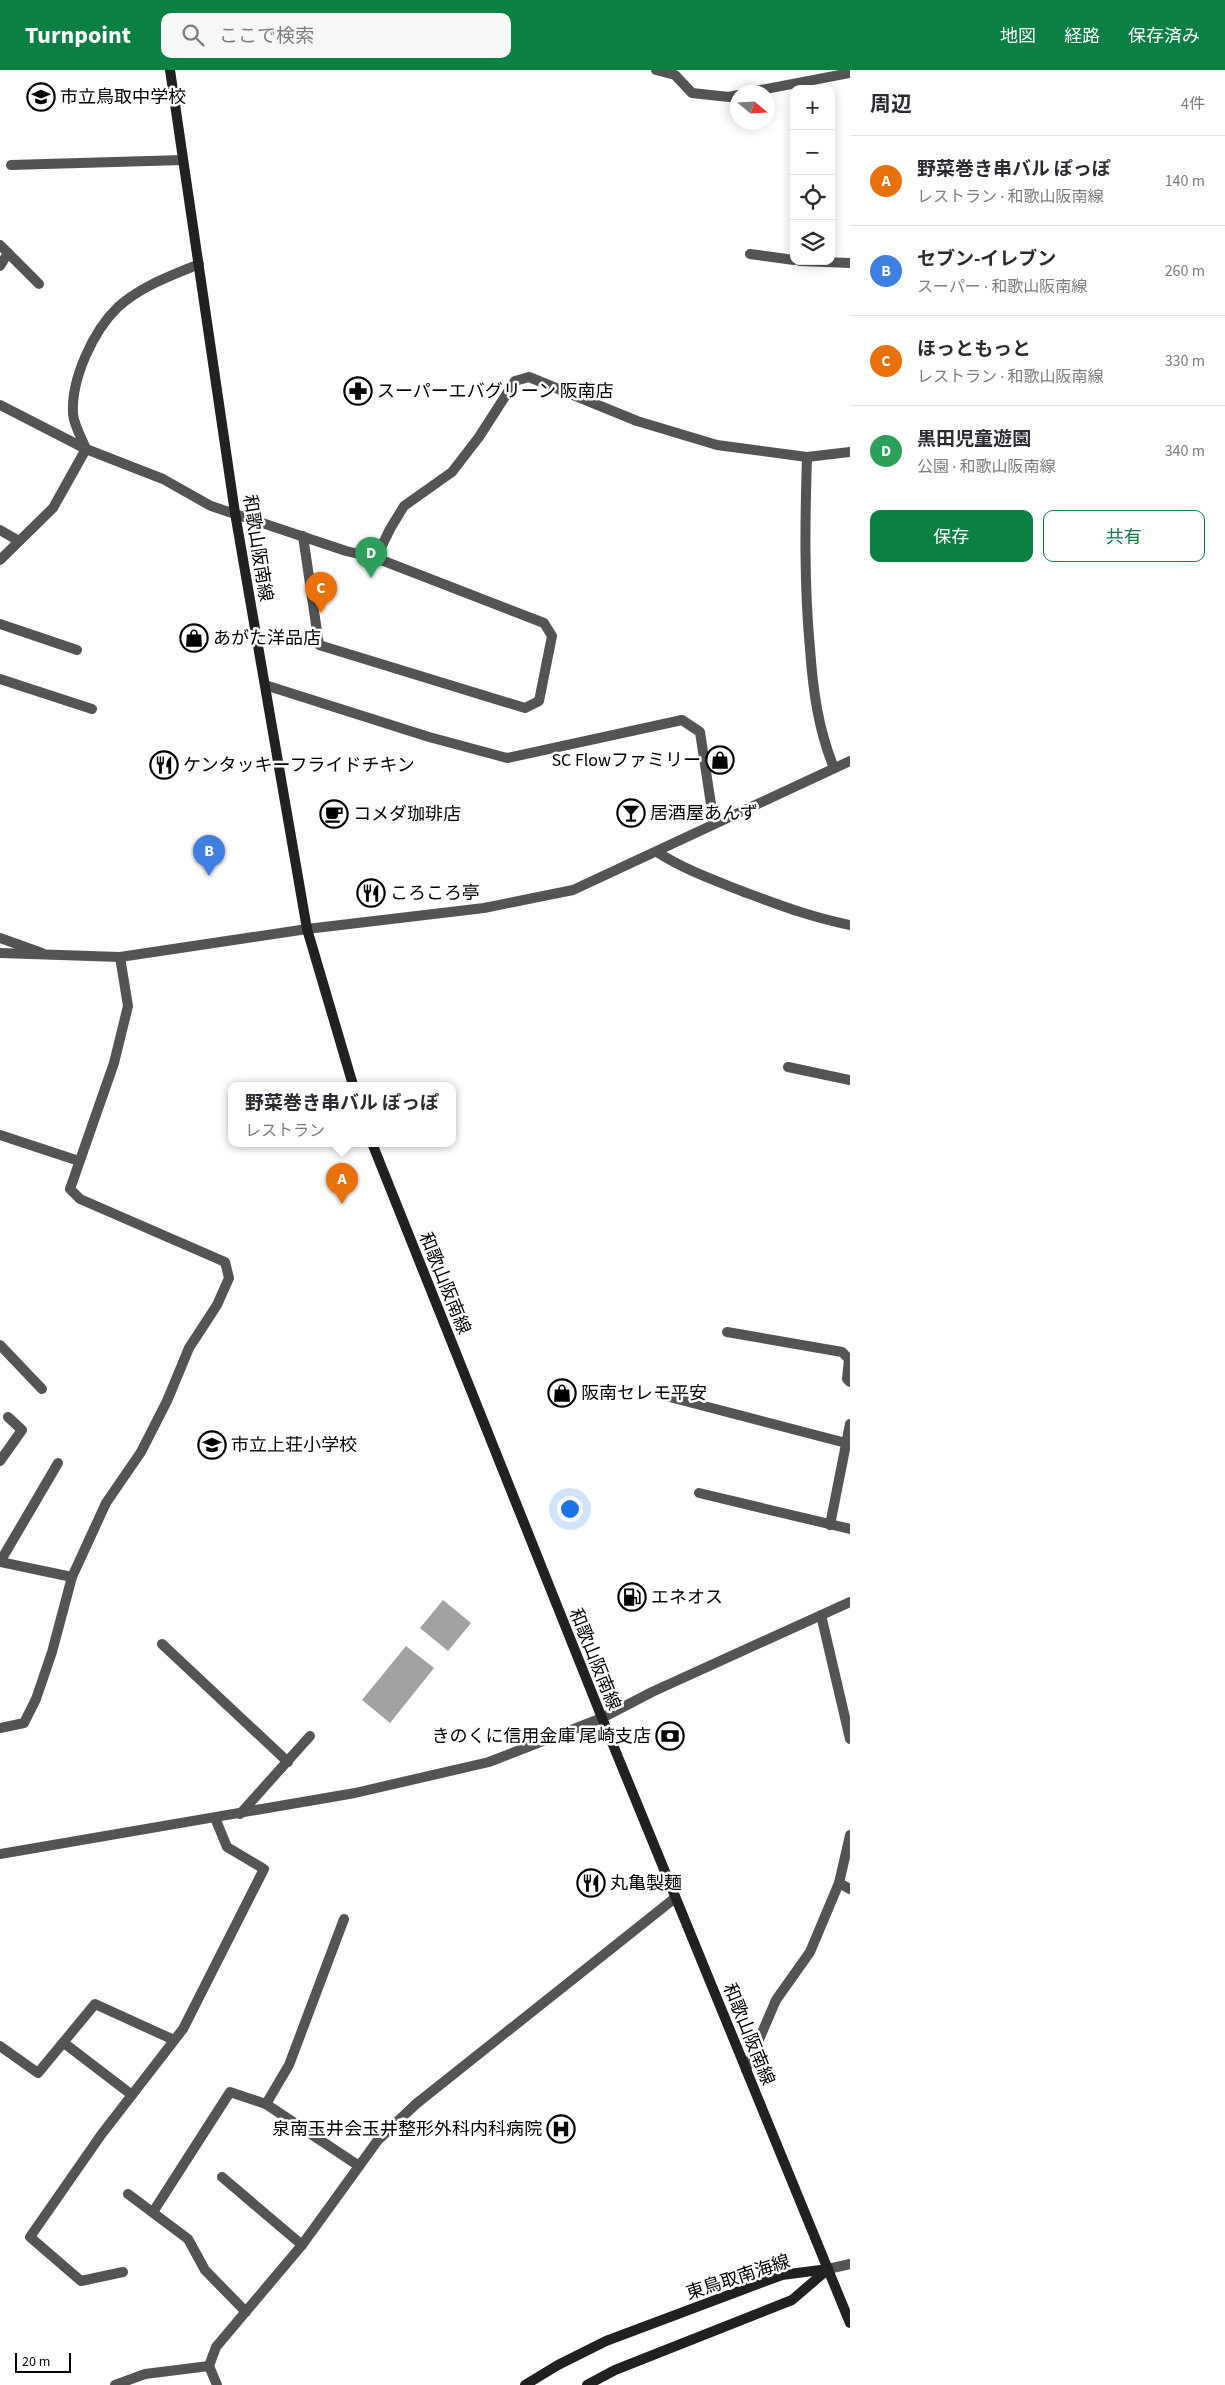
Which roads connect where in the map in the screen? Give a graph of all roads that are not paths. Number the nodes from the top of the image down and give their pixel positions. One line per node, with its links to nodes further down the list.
1 (170, 70): 6 (main road, 和歌山阪南線)
2 (656, 70): 5 (street)
3 (850, 71): 4 (street)
4 (775, 87)
5 (730, 97)
6 (184, 160): 7 (street); 14 (main road, 和歌山阪南線)
7 (11, 166)
8 (0, 245): 9 (street)
9 (8, 253): 15 (street); 16 (street)
10 (750, 254): 11 (street)
11 (790, 259)
12 (835, 262): 13 (street)
13 (850, 263)
14 (199, 264): 18 (street); 21 (main road, 和歌山阪南線)
15 (0, 266)
16 (39, 284)
17 (0, 405): 18 (street)
18 (86, 449): 21 (street); 24 (street)
19 (850, 452): 20 (street)
20 (807, 457): 25 (street); 33 (street)
21 (235, 513): 23 (street); 30 (main road, 和歌山阪南線)
22 (0, 530): 24 (street)
23 (303, 536): 25 (street); 25 (street)
24 (19, 542): 26 (street)
25 (376, 558)
26 (0, 560)
27 (0, 624): 28 (street)
28 (78, 650)
29 (0, 679): 31 (street)
30 (265, 685): 34 (street); 37 (main road, 和歌山阪南線)
31 (92, 709)
32 (850, 761): 33 (street)
33 (834, 768): 34 (street)
34 (714, 824): 35 (street)
35 (657, 852): 36 (street); 37 (street)
36 (850, 925)
37 (307, 929): 41 (street); 44 (main road, 和歌山阪南線)
38 (0, 938): 40 (street)
39 (0, 954): 40 (street)
40 (43, 954): 41 (street)
41 (120, 957): 47 (street)
42 (788, 1067): 43 (street)
43 (850, 1080)
44 (352, 1082)
45 (0, 1135): 47 (street)
46 (374, 1147): 66 (main road, 和歌山阪南線)
47 (79, 1162): 62 (street)
48 (727, 1332): 50 (street)
49 (0, 1345): 51 (street)
50 (850, 1382)
51 (42, 1389)
52 (662, 1395): 55 (street)
53 (8, 1417): 56 (street)
54 (850, 1424): 55 (street)
55 (846, 1443): 59 (street)
56 (0, 1461)
57 (58, 1463): 61 (street)
58 (699, 1494): 59 (street)
59 (830, 1525): 60 (street)
60 (850, 1529)
61 (0, 1562): 62 (street)
62 (72, 1577): 67 (street)
63 (850, 1602): 64 (street)
64 (821, 1615): 66 (street); 69 (street)
65 (162, 1644): 70 (street)
66 (602, 1718): 71 (street); 77 (main road, 和歌山阪南線)
67 (0, 1728)
68 (310, 1736): 70 (street)
69 (850, 1739)
70 (288, 1762): 71 (street)
71 (240, 1814): 72 (street)
72 (215, 1818): 74 (street); 79 (street)
73 (850, 1835): 75 (street)
74 (0, 1854)
75 (839, 1883): 76 (street); 82 (street)
76 (850, 1889)
77 (675, 1898): 82 (main road, 和歌山阪南線); 85 (street)
78 (344, 1918): 84 (street)
79 (174, 2040): 80 (street); 83 (street)
80 (64, 2042): 81 (street); 83 (street)
81 (0, 2046)
82 (746, 2070): 91 (main road, 和歌山阪南線)
83 (132, 2095): 92 (street)
84 (266, 2104): 85 (street); 88 (street)
85 (359, 2166): 89 (street)
86 (222, 2178): 89 (street)
87 (128, 2194): 88 (street)
88 (152, 2212): 93 (street)
89 (302, 2245): 93 (street)
90 (850, 2264): 91 (street)
91 (828, 2269): 94 (main road, 和歌山阪南線); 98 (main road, 東鳥取南海線); 99 (main road, 東鳥取南海線)
92 (123, 2272)
93 (246, 2312): 95 (street)
94 (850, 2323)
95 (209, 2366): 96 (street); 97 (street)
96 (115, 2385)
97 (217, 2385)
98 (525, 2385)
99 (587, 2385)

